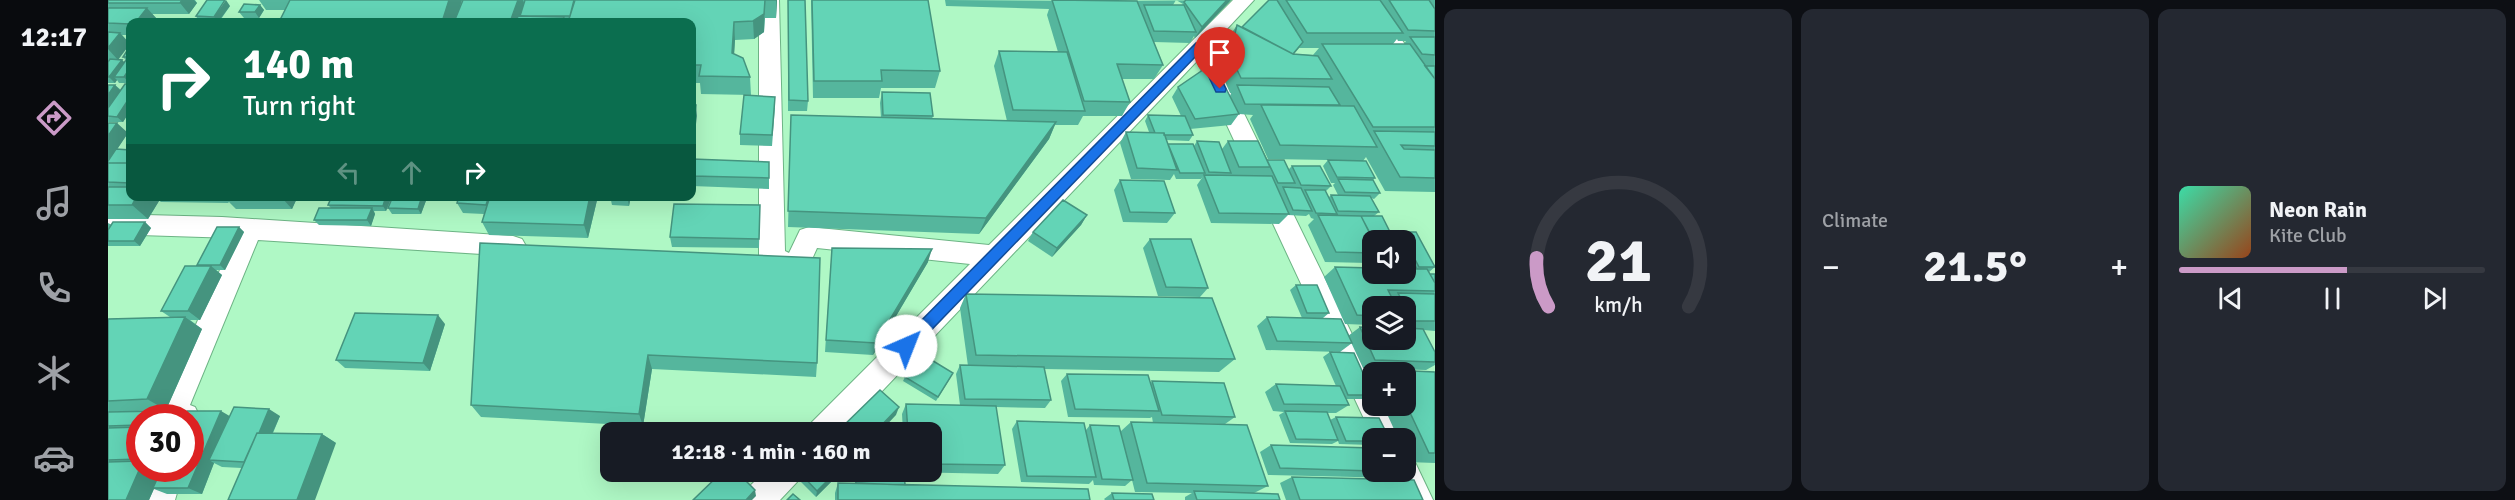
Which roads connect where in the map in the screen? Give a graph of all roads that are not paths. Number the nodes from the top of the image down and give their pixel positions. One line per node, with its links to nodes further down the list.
1 (769, 0): 9 (street)
2 (1244, 0): 4 (street)
3 (1363, 0): 5 (street)
4 (1200, 45): 9 (street); 12 (street)
5 (1435, 103)
6 (108, 224): 7 (street)
7 (250, 229): 8 (street); 10 (street)
8 (539, 247)
9 (995, 256): 11 (street)
10 (176, 404)
11 (833, 422)
12 (1383, 428)
13 (165, 482): 16 (street)
14 (775, 482): 17 (street)
15 (1408, 482): 18 (street)
16 (159, 500)
17 (758, 500)
18 (1417, 500)

